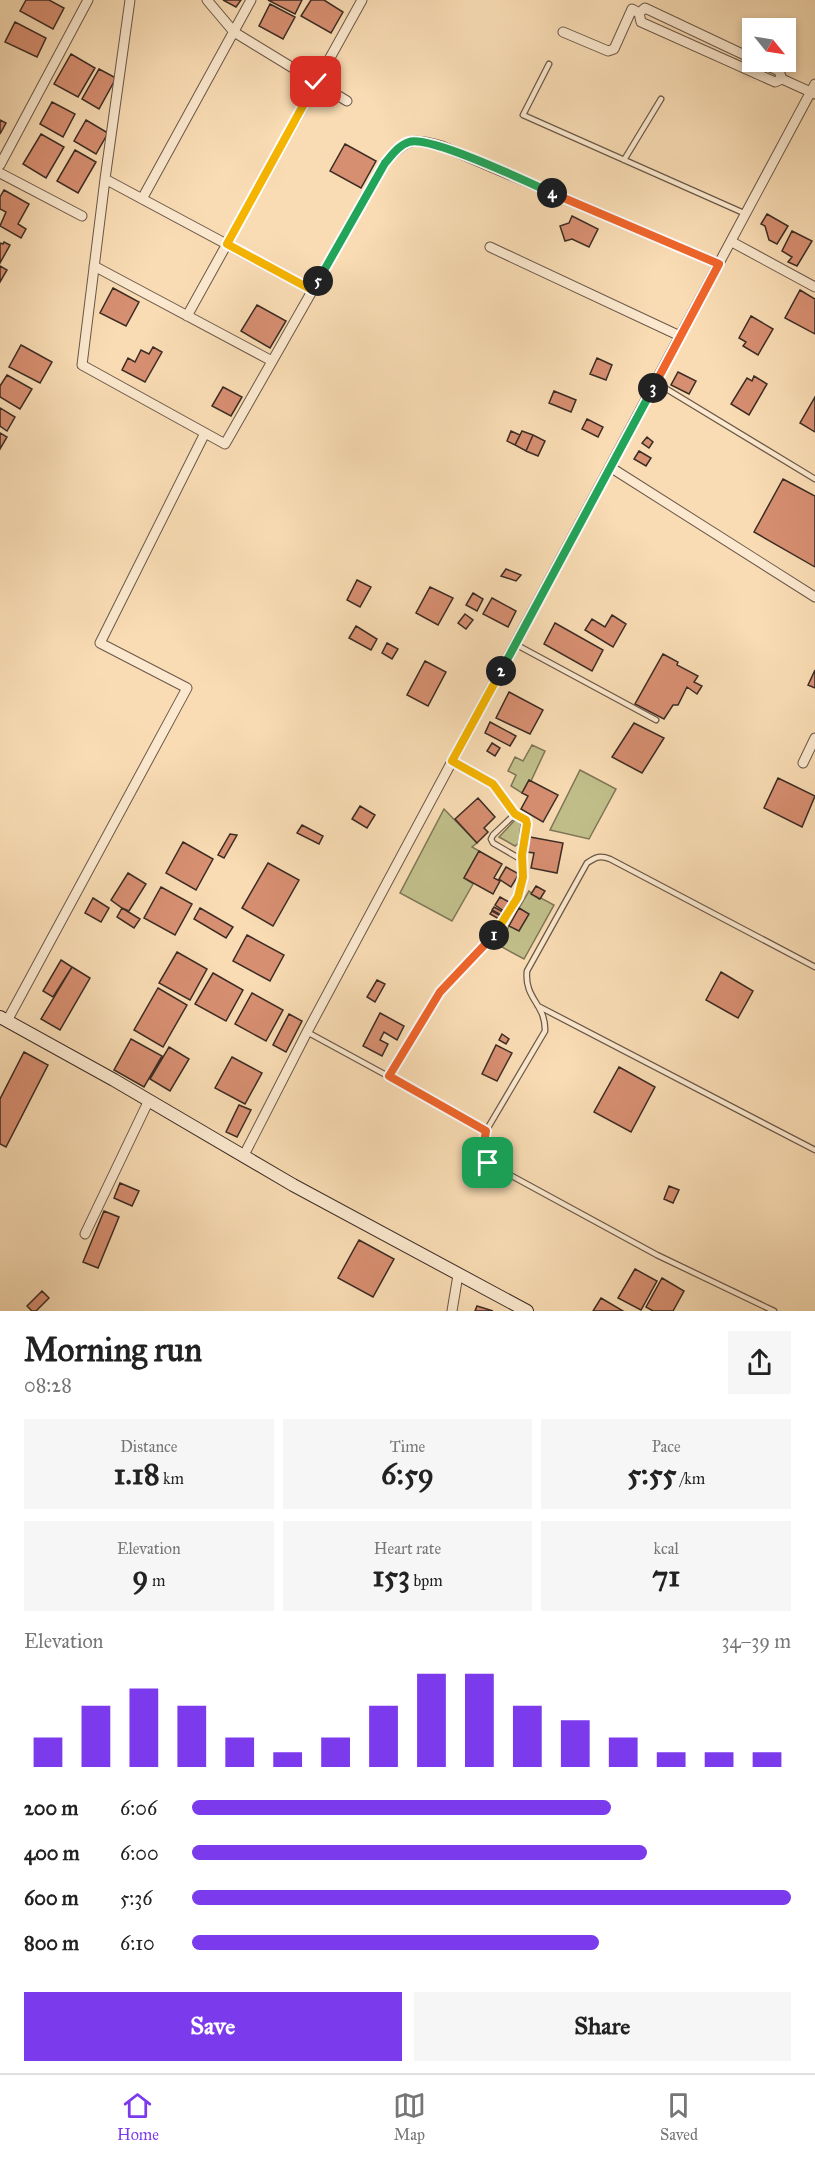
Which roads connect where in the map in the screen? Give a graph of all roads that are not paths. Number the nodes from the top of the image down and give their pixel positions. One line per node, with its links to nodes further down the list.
1 (88, 0): 20 (street)
2 (130, 0): 22 (street)
3 (207, 0): 7 (street)
4 (251, 0): 7 (street)
5 (362, 0): 15 (street)
6 (636, 7): 8 (street); 9 (street); 12 (street)
7 (234, 32): 15 (street); 23 (street)
8 (563, 32)
9 (739, 52): 10 (street); 12 (street)
10 (742, 54)
11 (549, 64): 19 (lane)
12 (734, 64): 14 (street)
13 (779, 72): 14 (street)
14 (782, 79): 16 (street)
15 (316, 82): 18 (street); 27 (street)
16 (814, 90): 24 (street)
17 (661, 99): 19 (lane)
18 (347, 101)
19 (624, 160): 24 (lane)
20 (0, 165)
21 (0, 172): 25 (street)
22 (105, 178): 23 (street); 30 (street)
23 (142, 199): 27 (street)
24 (746, 214): 26 (street)
25 (82, 216)
26 (732, 242): 29 (street); 31 (street)
27 (227, 244): 32 (street); 33 (street)
28 (490, 247): 34 (street)
29 (719, 264): 32 (street); 34 (street)
30 (94, 266): 33 (street); 37 (street)
31 (815, 287)
32 (312, 290): 35 (street)
33 (187, 316): 35 (street)
34 (680, 336): 36 (street)
35 (272, 361): 37 (street)
36 (656, 382): 38 (street); 39 (lane)
37 (205, 433): 50 (street)
38 (610, 467): 40 (street); 41 (street)
39 (815, 480)
40 (815, 597)
41 (515, 644): 42 (lane); 44 (street)
42 (656, 720)
43 (815, 738): 45 (street)
44 (452, 761): 46 (lane); 51 (street)
45 (803, 763)
46 (515, 814): 47 (lane); 47 (lane)
47 (522, 860): 52 (lane)
48 (815, 967): 49 (lane)
49 (538, 1006): 54 (lane); 55 (lane)
50 (4, 1019): 53 (street)
51 (307, 1032): 52 (lane); 56 (street)
52 (389, 1076): 54 (lane)
53 (149, 1100): 56 (street); 57 (street)
54 (486, 1131): 61 (lane)
55 (815, 1150)
56 (243, 1157): 58 (street)
57 (85, 1234)
58 (458, 1275): 59 (street); 60 (street)
59 (452, 1311)
60 (527, 1311)
61 (774, 1311)

